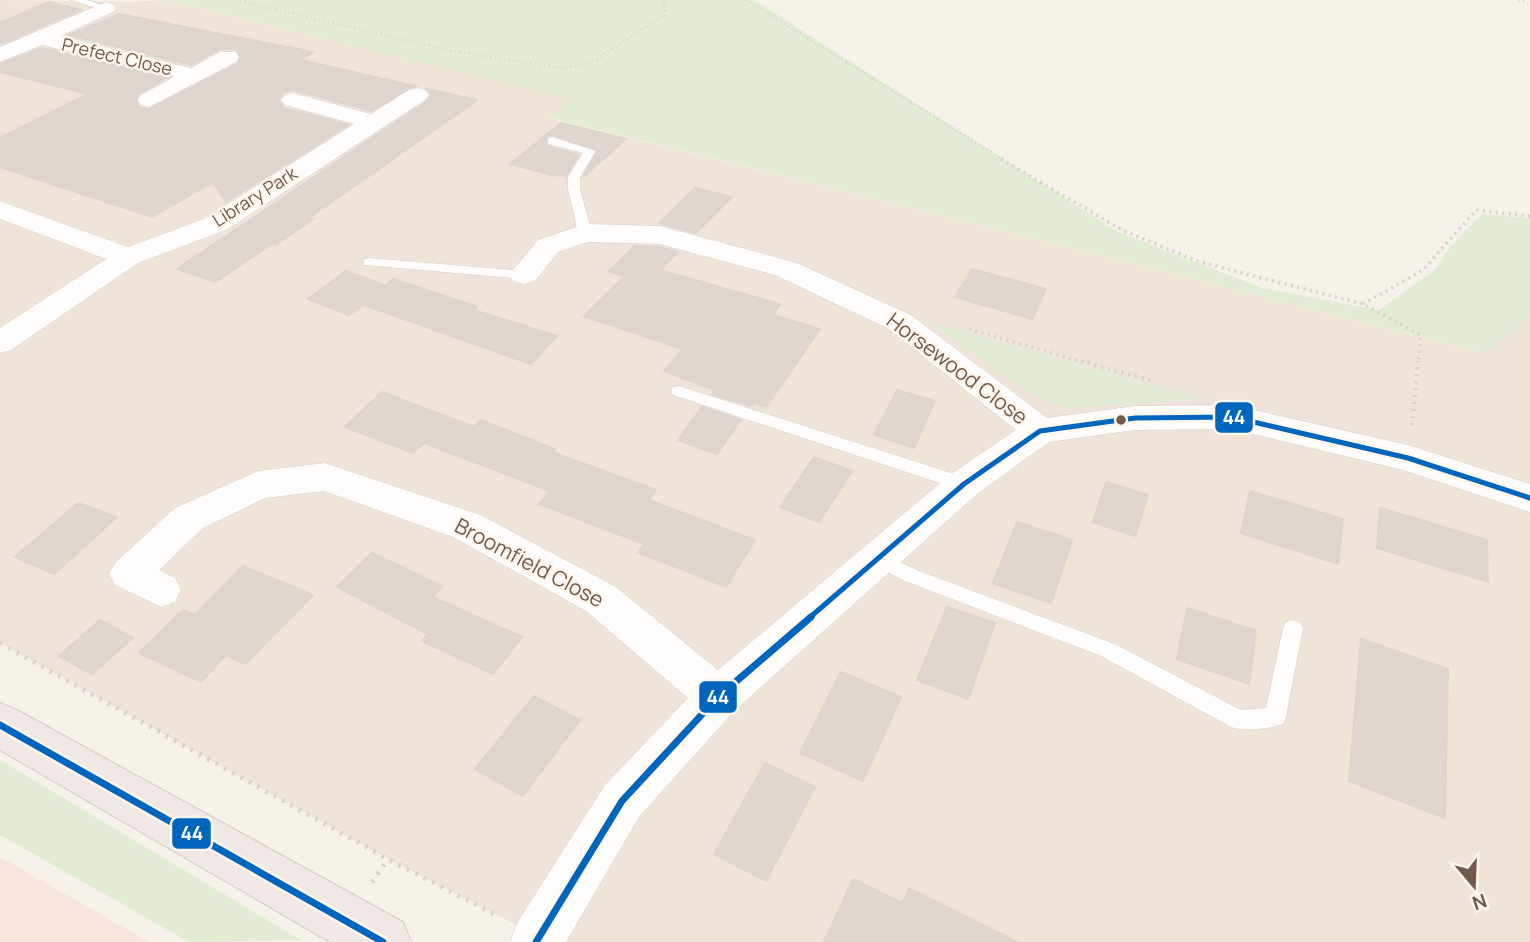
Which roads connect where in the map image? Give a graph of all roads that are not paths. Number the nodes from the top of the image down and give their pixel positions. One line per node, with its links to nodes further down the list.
1 (76, 0): 2 (lane)
2 (106, 8): 3 (street)
3 (42, 38): 4 (street); 6 (street, Prefect Close)
4 (0, 55)
5 (228, 57): 6 (street, Prefect Close)
6 (192, 75): 8 (street, Prefect Close)
7 (417, 95): 10 (street, Library Park)
8 (149, 100)
9 (293, 100): 10 (street)
10 (374, 122): 14 (street, Library Park)
11 (552, 141): 13 (lane)
12 (0, 209): 14 (street)
13 (585, 233): 16 (street, Horsewood Close); 19 (street, Horsewood Close)
14 (128, 257): 17 (street, Library Park)
15 (369, 262): 16 (lane)
16 (524, 275)
17 (0, 343)
18 (679, 391): 20 (lane)
19 (1040, 431): 20 (street); 21 (street)
20 (964, 484): 22 (street)
21 (1530, 498)
22 (876, 558): 24 (lane); 25 (street)
23 (161, 590): 25 (street, Broomfield Close)
24 (1293, 628)
25 (718, 697): 27 (street)
26 (0, 725): 28 (highway)
27 (538, 940)
28 (383, 942)

